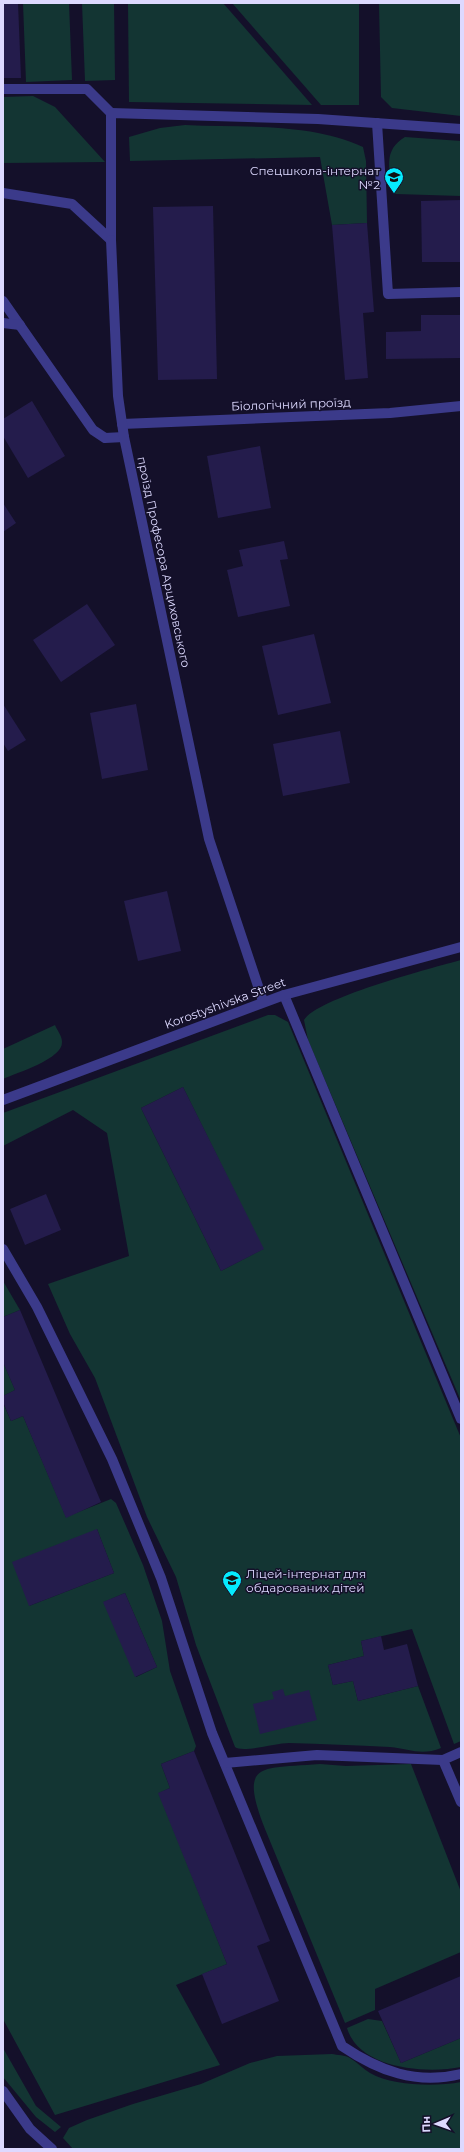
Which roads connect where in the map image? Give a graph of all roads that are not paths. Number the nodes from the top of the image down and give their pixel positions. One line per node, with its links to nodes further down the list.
1 (3, 88): 2 (street)
2 (111, 113): 3 (street); 6 (street, проїзд Професора Арциховського)
3 (377, 123): 4 (street); 7 (street)
4 (461, 129)
5 (3, 193): 6 (street)
6 (111, 240): 12 (street, проїзд Професора Арциховського)
7 (461, 292)
8 (3, 302): 10 (street)
9 (3, 324): 10 (street)
10 (20, 325): 13 (street)
11 (461, 406): 12 (street, Біологічний проїзд)
12 (122, 424): 13 (street, проїзд Професора Арциховського)
13 (124, 437): 16 (street, проїзд Професора Арциховського)
14 (461, 947): 15 (street, Korostyshivska Street)
15 (284, 995): 16 (street, Korostyshivska Street); 19 (street)
16 (263, 1002): 17 (street, Korostyshivska Street)
17 (3, 1100)
18 (3, 1249): 22 (street)
19 (461, 1419)
20 (461, 1752): 21 (street)
21 (443, 1760): 22 (street); 23 (street)
22 (225, 1763): 24 (street)
23 (461, 1802)
24 (461, 2074)
25 (3, 2092): 26 (street)
26 (52, 2149)

